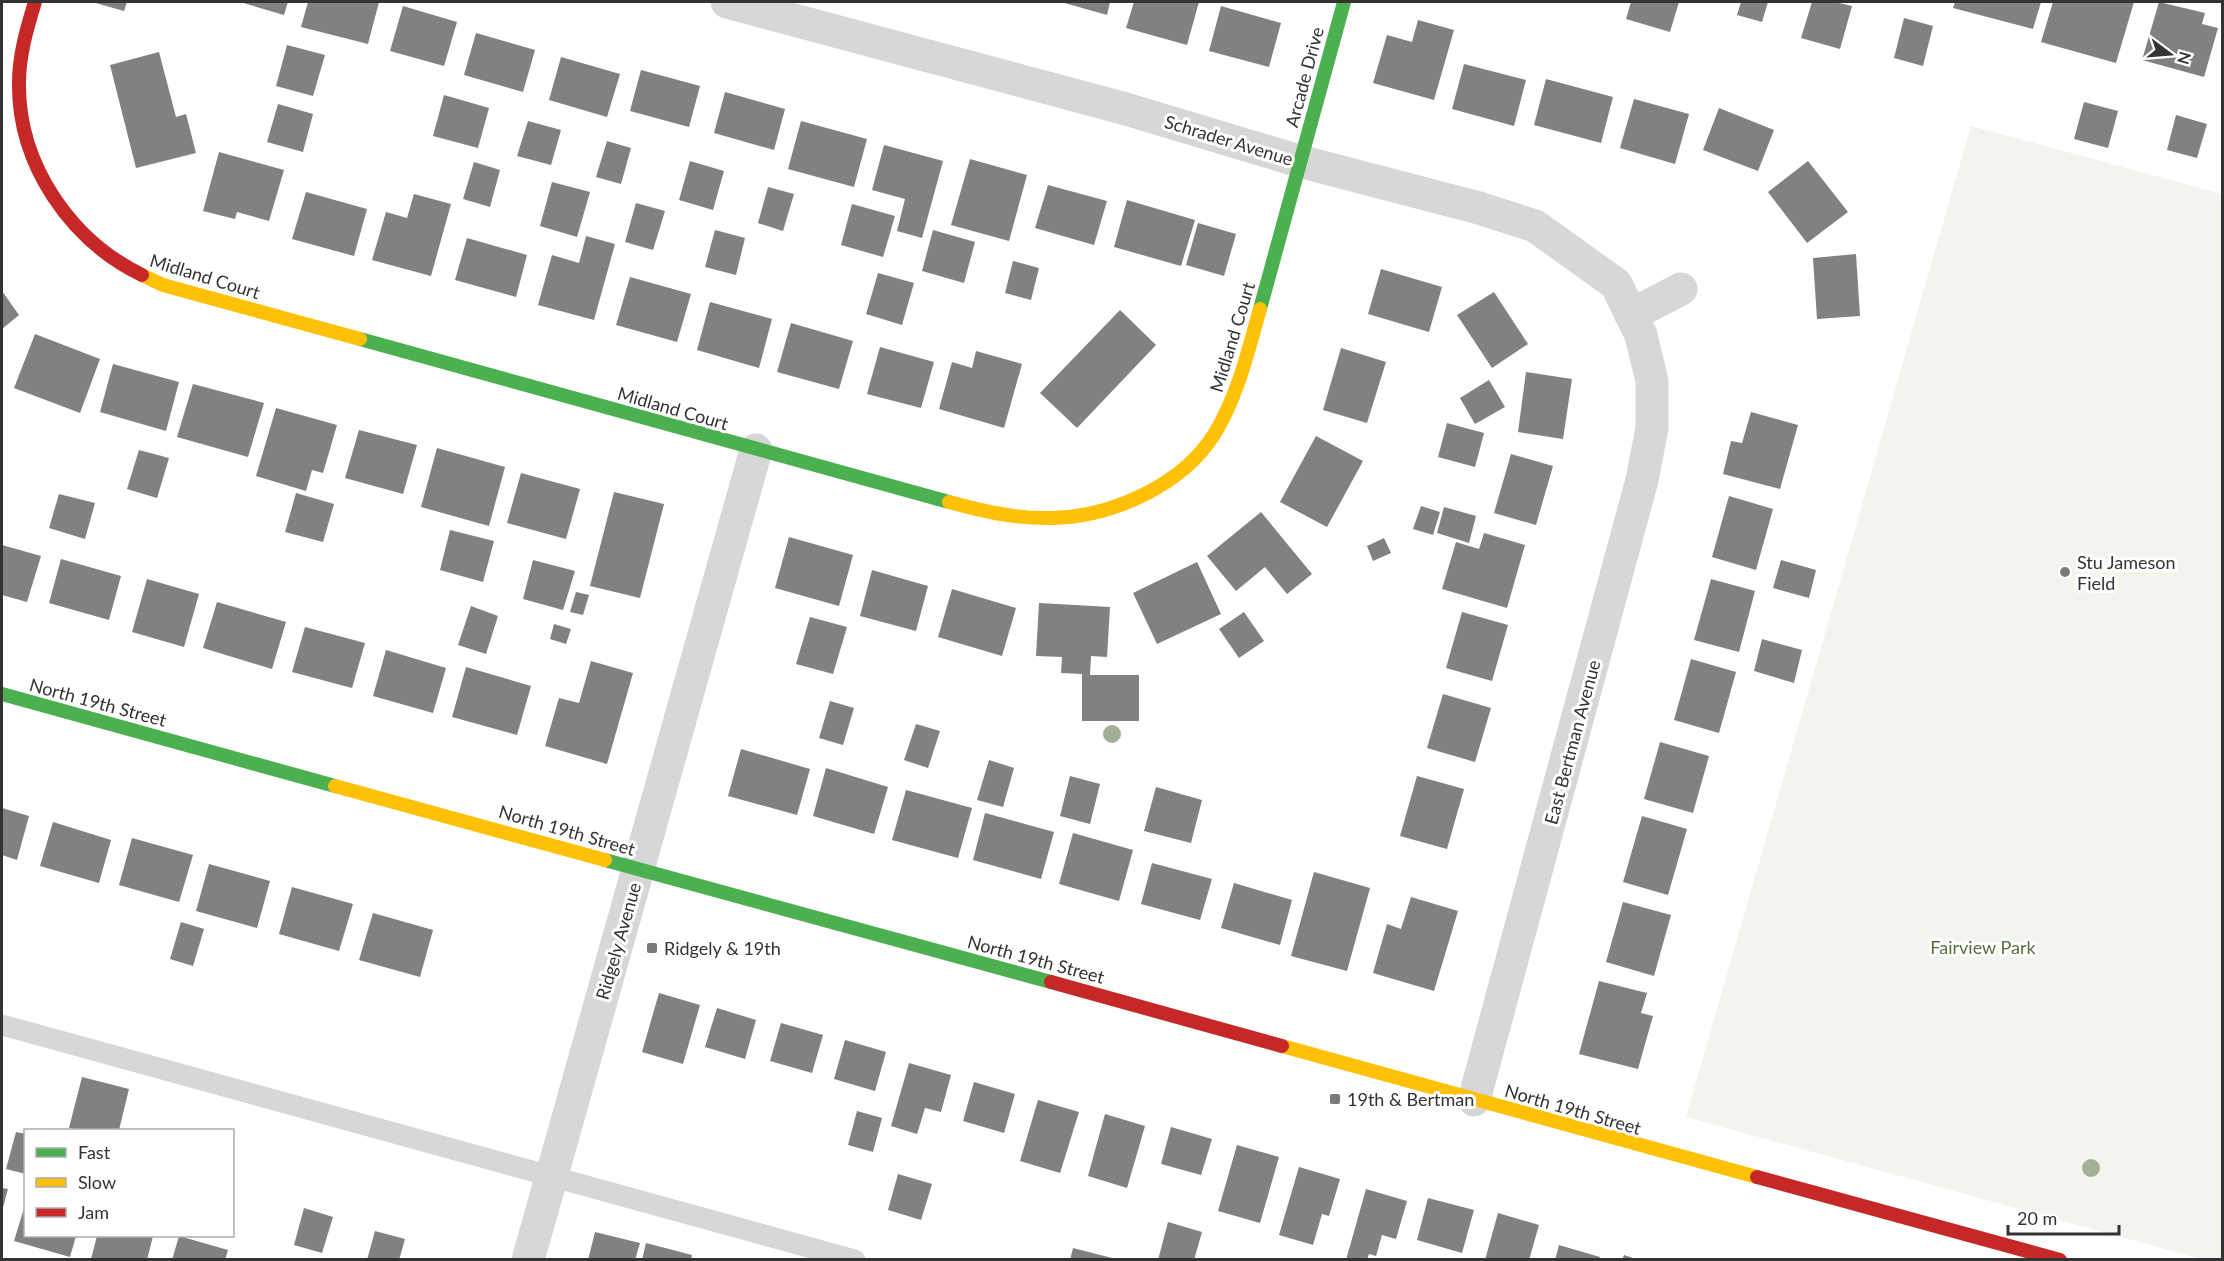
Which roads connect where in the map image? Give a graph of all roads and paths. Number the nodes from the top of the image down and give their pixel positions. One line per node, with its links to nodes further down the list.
1 (34, 2): 8 (street, Midland Court)
2 (728, 2): 4 (street, Schrader Avenue)
3 (1344, 2): 4 (street, Arcade Drive)
4 (1299, 161): 6 (street, Schrader Avenue); 8 (street, Midland Court)
5 (1682, 288): 6 (street)
6 (1630, 315): 7 (street, Schrader Avenue)
7 (1652, 381): 12 (street, East Bertman Avenue)
8 (756, 450): 10 (street, Ridgely Avenue)
9 (2, 694): 10 (street, North 19th Street)
10 (638, 869): 12 (street, North 19th Street); 13 (street, Ridgely Avenue)
11 (2, 1025): 13 (lane)
12 (1474, 1100): 16 (street, North 19th Street)
13 (550, 1176): 14 (street, Ridgely Avenue); 15 (lane)
14 (528, 1260)
15 (855, 1260)
16 (2060, 1260)

